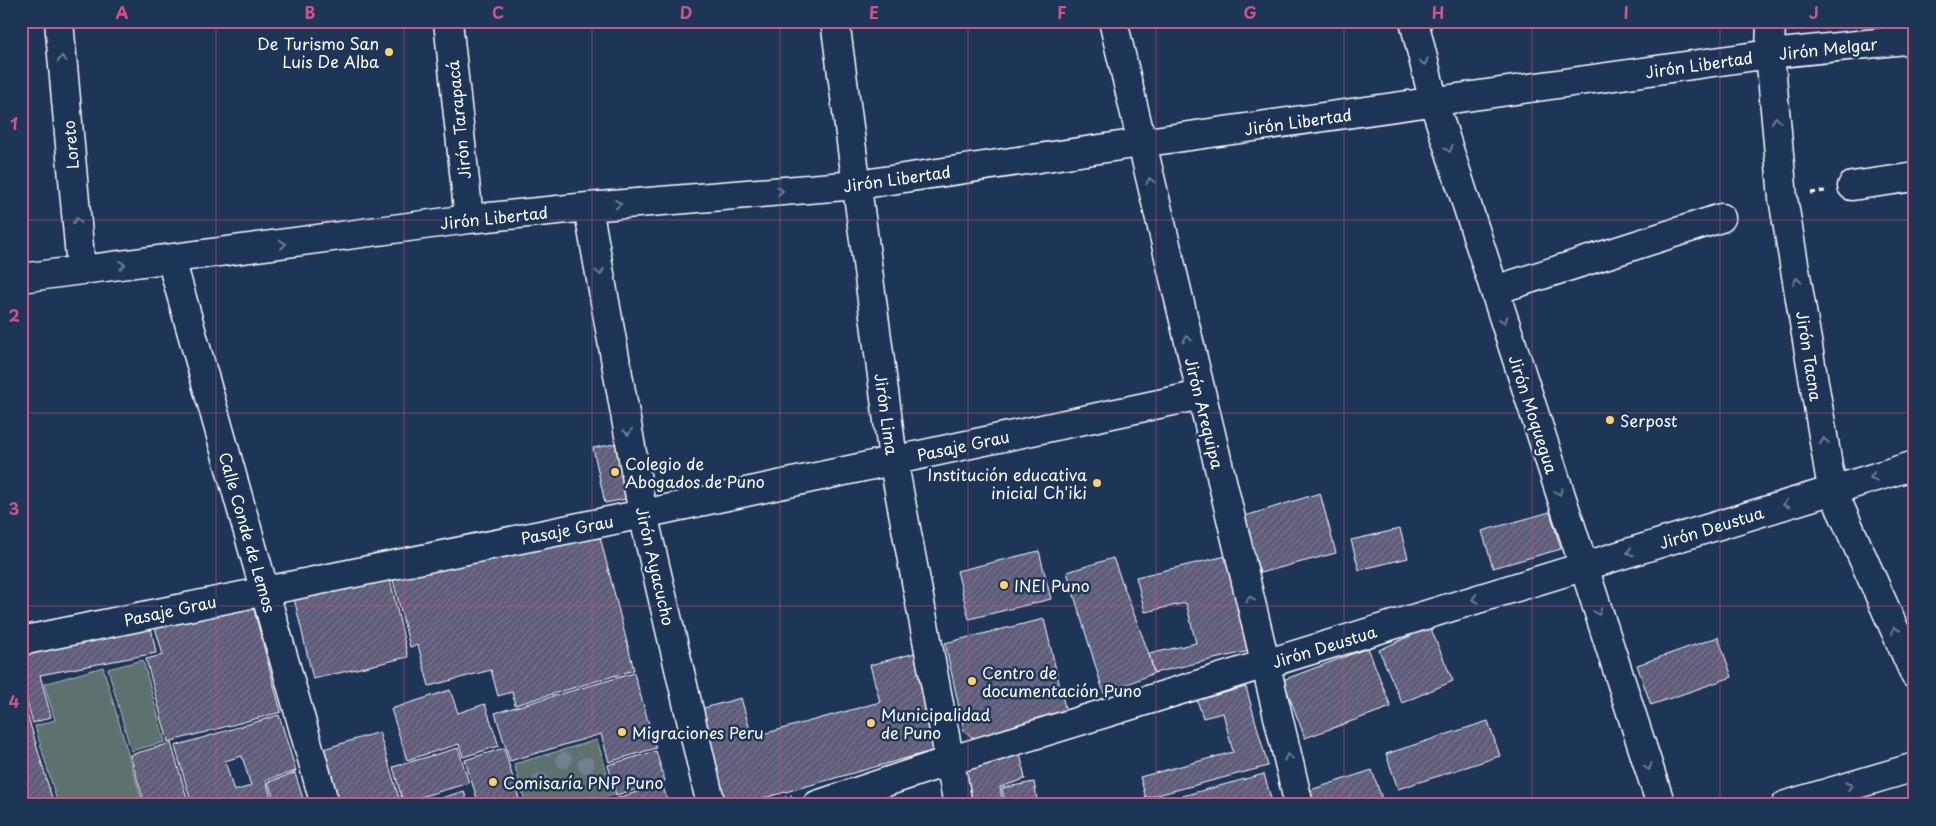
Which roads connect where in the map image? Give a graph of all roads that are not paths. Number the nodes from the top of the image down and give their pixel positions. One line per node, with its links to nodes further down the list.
1 (59, 21): 18 (street, Loreto, one-way to 1)
2 (448, 21): 16 (street, Jirón Tarapacá)
3 (835, 21): 12 (street, Jirón Lima)
4 (1112, 21): 10 (street, Jirón Arequipa)
5 (1414, 21): 9 (street, Jirón Moquegua, one-way to 9)
6 (1771, 21): 8 (street, Jirón Tacna)
7 (1915, 39): 8 (street, Jirón Melgar)
8 (1770, 54): 9 (street, Jirón Libertad); 24 (street, Jirón Tacna, one-way to 8)
9 (1434, 103): 10 (street, Jirón Libertad); 20 (street, Jirón Moquegua, one-way to 20)
10 (1140, 143): 12 (street, Jirón Libertad); 21 (street, Jirón Arequipa, one-way to 10)
11 (1915, 178): 13 (street)
12 (857, 185): 14 (street, Jirón Libertad, one-way to 12); 22 (street, Jirón Lima)
13 (1852, 186)
14 (588, 207): 16 (street, Jirón Libertad); 25 (street, Jirón Ayacucho, one-way to 25)
15 (1720, 218): 20 (street)
16 (469, 219): 17 (street, Jirón Libertad, one-way to 16)
17 (171, 259): 18 (street, Jirón Libertad, one-way to 17); 27 (street, Calle Conde de Lemos)
18 (81, 269): 19 (street, Jirón Libertad)
19 (21, 278)
20 (1494, 290): 26 (street, Jirón Moquegua, one-way to 26)
21 (1201, 395): 22 (street, Pasaje Grau); 29 (street, Jirón Arequipa, one-way to 21)
22 (893, 459): 25 (street, Pasaje Grau); 31 (street, Jirón Lima)
23 (1915, 465): 24 (street, Jirón Deustua, one-way to 24)
24 (1832, 489): 26 (street, Jirón Deustua, one-way to 26); 30 (street, Jirón Tacna, one-way to 24)
25 (643, 514): 27 (street, Pasaje Grau); 34 (street, Jirón Ayacucho)
26 (1583, 566): 29 (street, Jirón Deustua, one-way to 29); 38 (street, Jirón Moquegua, one-way to 38)
27 (265, 590): 28 (street, Pasaje Grau); 33 (street, Calle Conde de Lemos)
28 (21, 641)
29 (1266, 664): 31 (street, Jirón Deustua); 37 (street, Jirón Arequipa, one-way to 29)
30 (1915, 675)
31 (949, 761): 35 (street, Jirón Deustua); 36 (street, Jirón Lima)
32 (1915, 767): 39 (street, one-way to 32)
33 (325, 805)
34 (711, 805)
35 (817, 805)
36 (958, 805)
37 (1299, 805)
38 (1661, 805)
39 (1786, 805)

